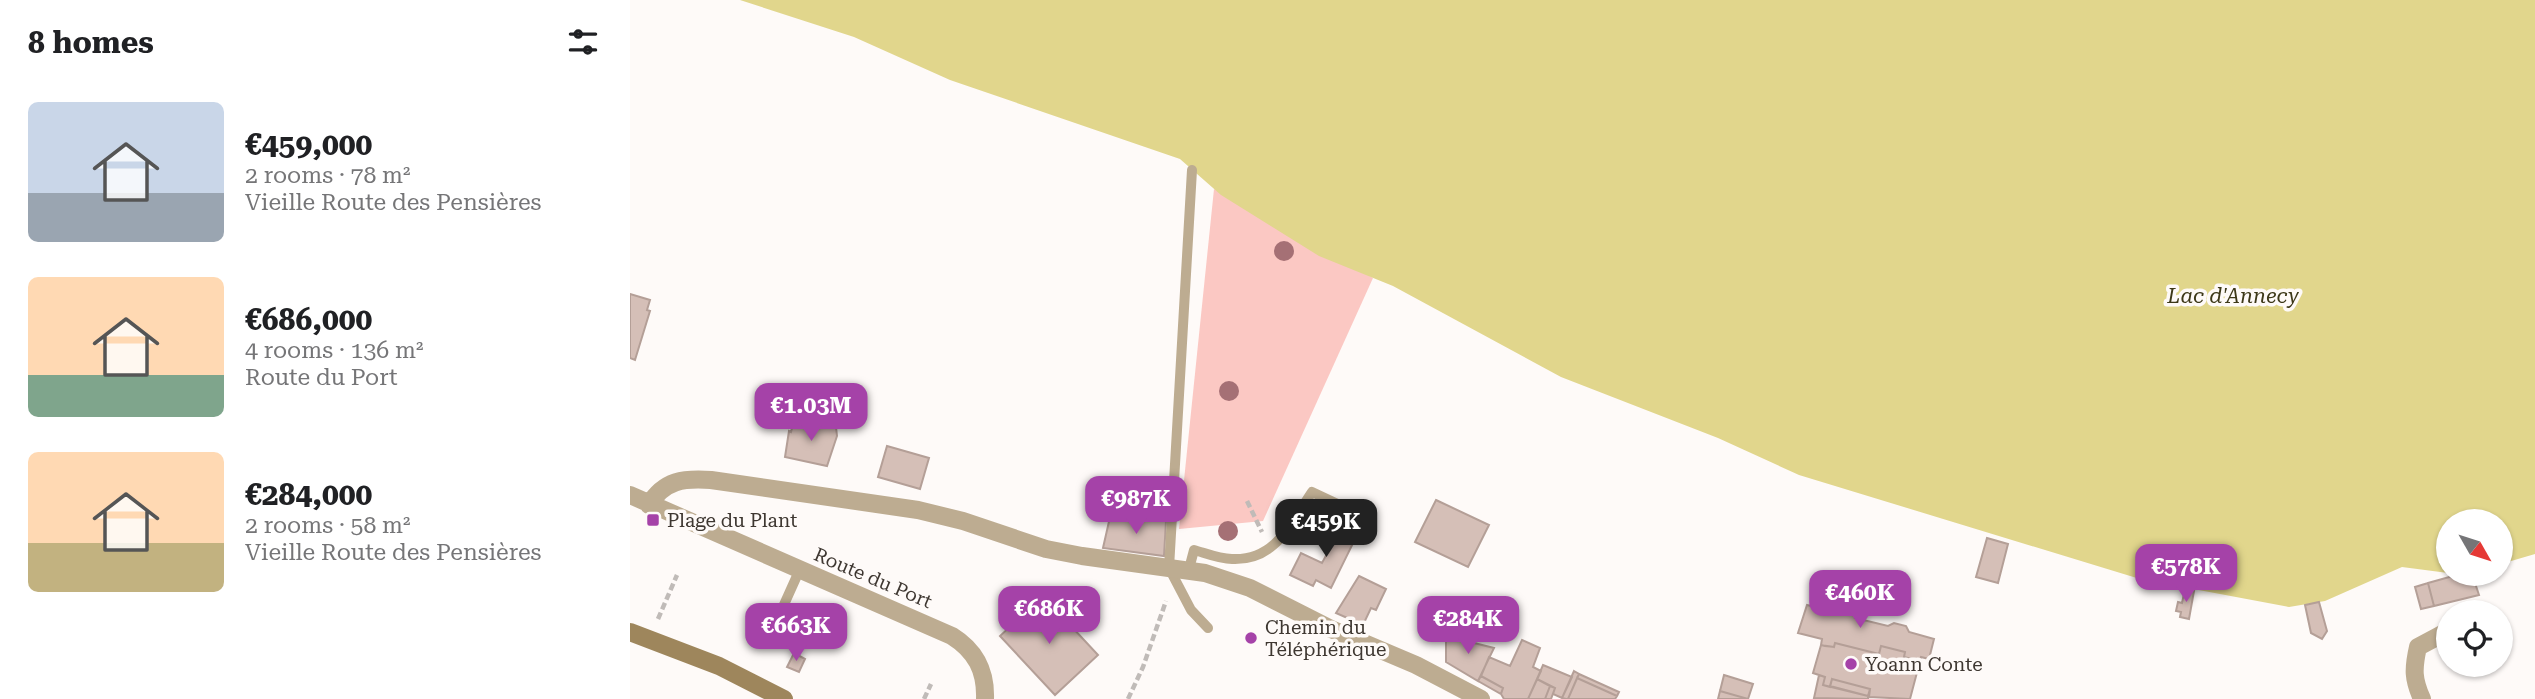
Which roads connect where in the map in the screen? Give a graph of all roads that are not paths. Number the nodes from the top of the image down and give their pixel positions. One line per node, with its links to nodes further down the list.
1 (1192, 170): 5 (lane)
2 (630, 495): 3 (street, Route du Port)
3 (649, 505): 5 (street); 6 (street, Route du Port)
4 (1346, 508): 7 (lane)
5 (1169, 568): 7 (street); 9 (lane)
6 (800, 569): 8 (lane); 13 (street, Route du Port)
7 (1189, 569): 14 (street)
8 (778, 618)
9 (1208, 628)
10 (630, 632): 12 (main road)
11 (2436, 636): 15 (street)
12 (784, 699)
13 (985, 699)
14 (1481, 699)
15 (2422, 699)

